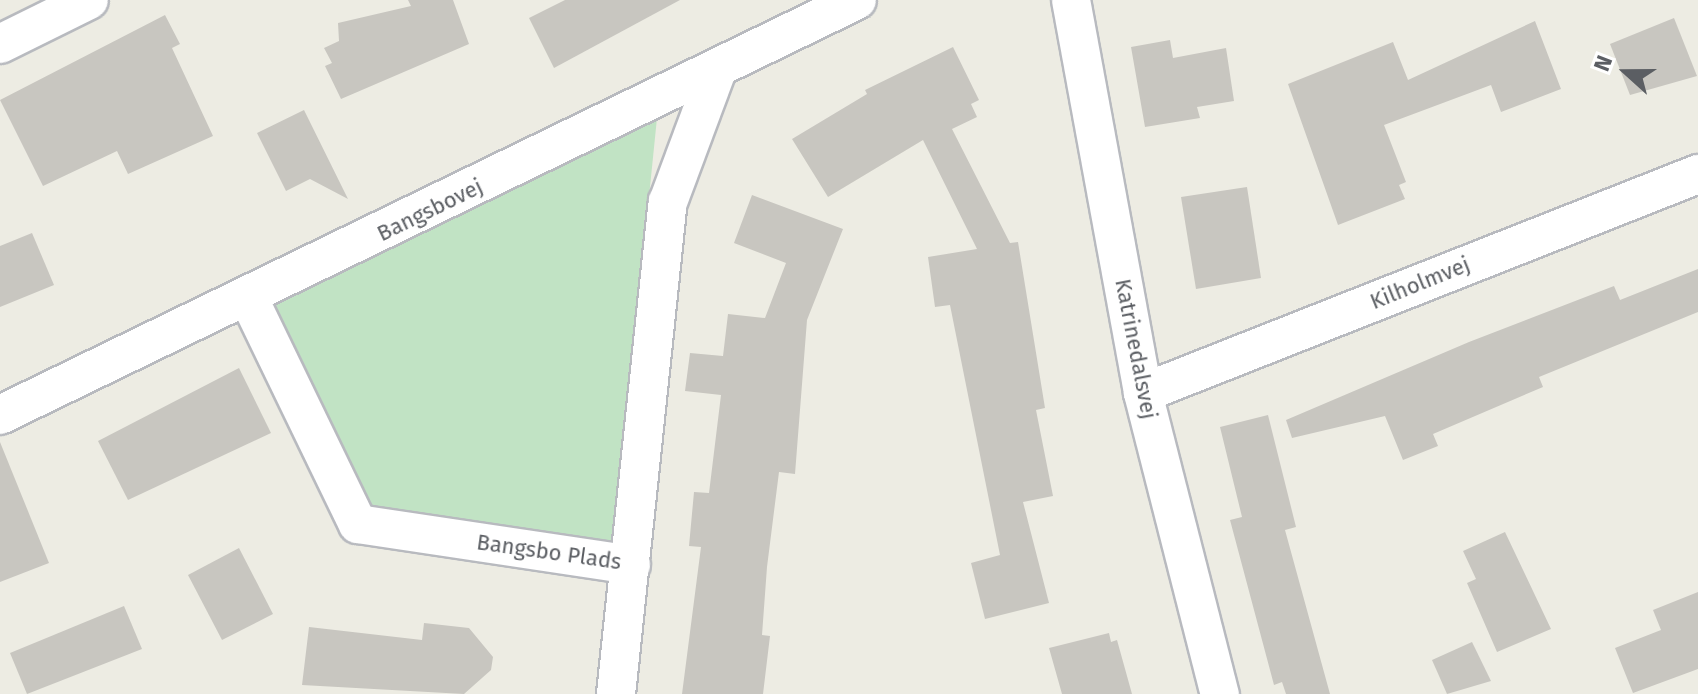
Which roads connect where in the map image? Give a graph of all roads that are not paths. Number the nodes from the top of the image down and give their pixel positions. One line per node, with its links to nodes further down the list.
1 (89, 0): 4 (street)
2 (857, 0): 5 (street, Bangsbovej)
3 (1071, 0): 8 (street, Katrinedalsvej)
4 (0, 44)
5 (717, 70): 7 (street, Bangsbovej); 10 (street, Bangsbo Plads)
6 (1698, 174): 8 (street, Kilholmvej)
7 (249, 299): 9 (street, Bangsbovej); 10 (street, Bangsbo Plads)
8 (1143, 393): 12 (street, Katrinedalsvej)
9 (0, 415)
10 (631, 565): 11 (street)
11 (616, 694)
12 (1220, 694)

